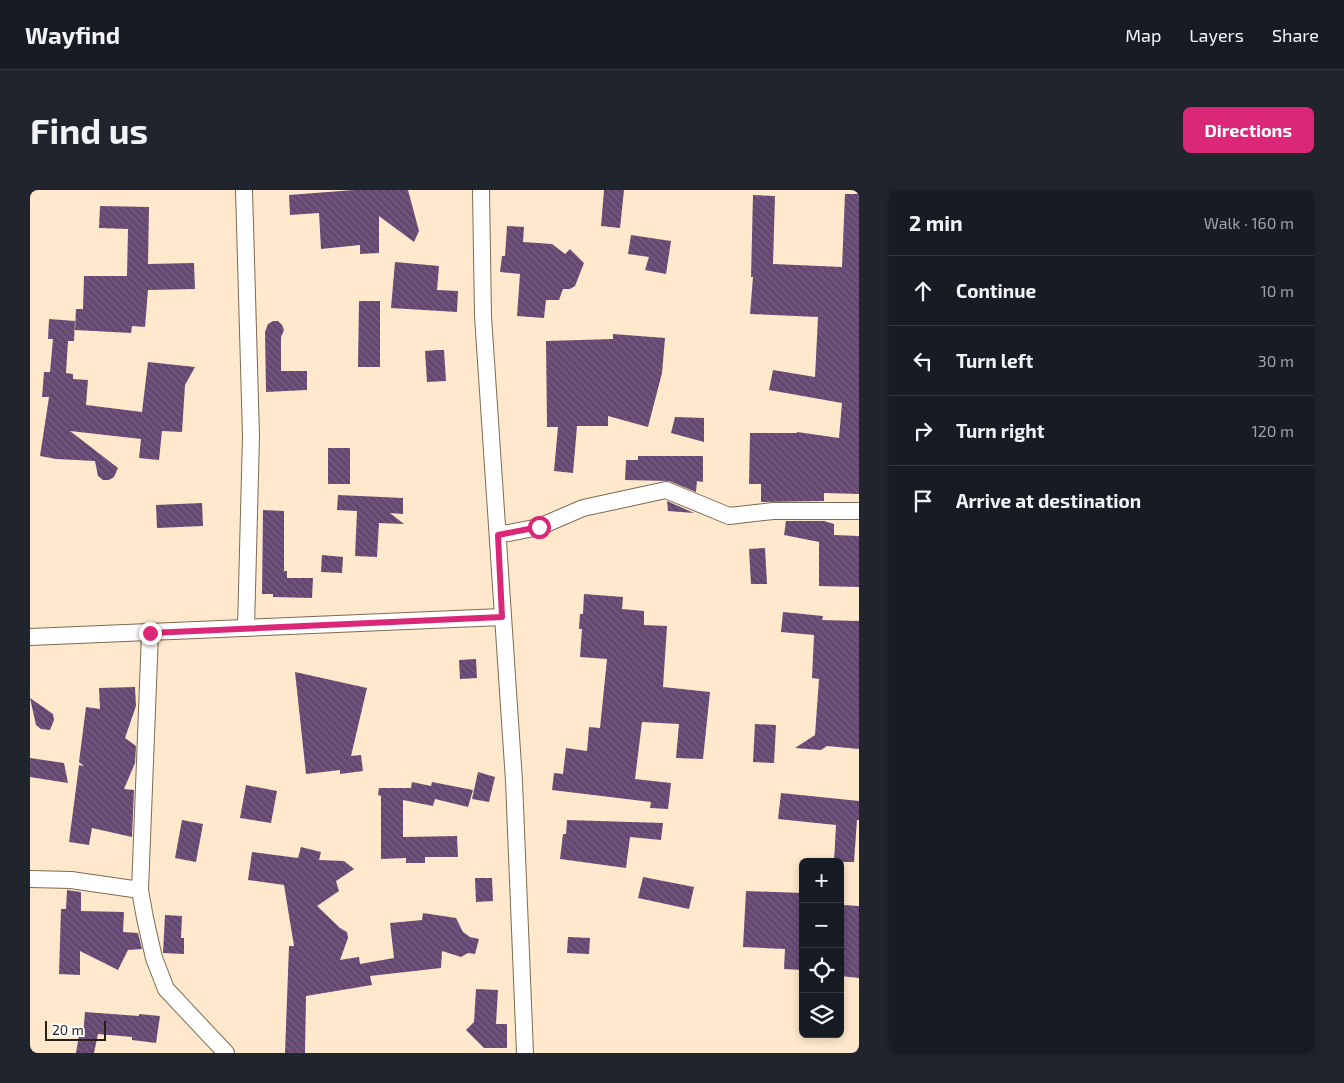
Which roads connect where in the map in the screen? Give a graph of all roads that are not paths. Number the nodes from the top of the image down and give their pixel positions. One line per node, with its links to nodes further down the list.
1 (244, 190): 6 (street)
2 (481, 190): 4 (street)
3 (859, 511): 4 (street)
4 (498, 535): 5 (street)
5 (502, 617): 6 (street); 12 (street)
6 (246, 628): 7 (street)
7 (150, 633): 8 (street); 10 (street)
8 (30, 637)
9 (30, 879): 10 (street)
10 (140, 890): 11 (street)
11 (226, 1053)
12 (525, 1053)

